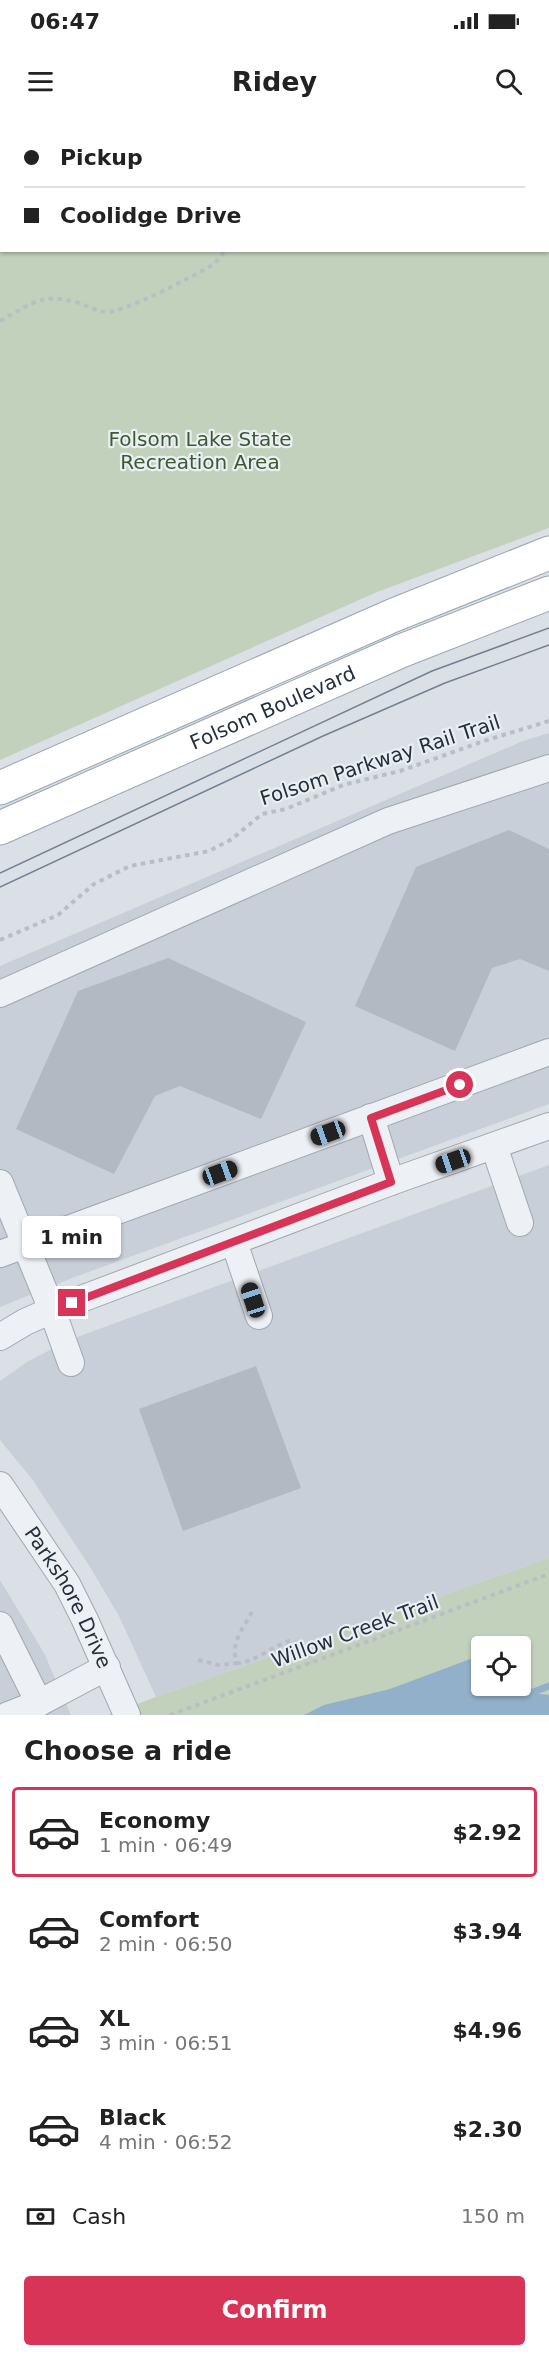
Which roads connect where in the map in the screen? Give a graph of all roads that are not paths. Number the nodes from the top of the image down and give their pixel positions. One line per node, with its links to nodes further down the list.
1 (549, 553): 4 (main road, Folsom Boulevard)
2 (549, 593): 5 (main road, Folsom Boulevard)
3 (549, 768): 6 (street)
4 (0, 788)
5 (0, 828)
6 (0, 994)
7 (549, 1052): 8 (street)
8 (371, 1118): 11 (street); 15 (street)
9 (549, 1126): 10 (street)
10 (494, 1146): 11 (street); 13 (street)
11 (391, 1182): 14 (street)
12 (0, 1183): 15 (street)
13 (520, 1223)
14 (234, 1242): 17 (street); 18 (street)
15 (25, 1245): 16 (street); 17 (street)
16 (0, 1254)
17 (52, 1310): 19 (street); 20 (street)
18 (259, 1316)
19 (0, 1337)
20 (71, 1363)
21 (0, 1485): 23 (street, Parkshore Drive)
22 (0, 1625): 24 (street)
23 (107, 1667): 24 (street); 25 (street, Parkshore Drive)
24 (39, 1703): 26 (street)
25 (124, 1707)
26 (8, 1715)

